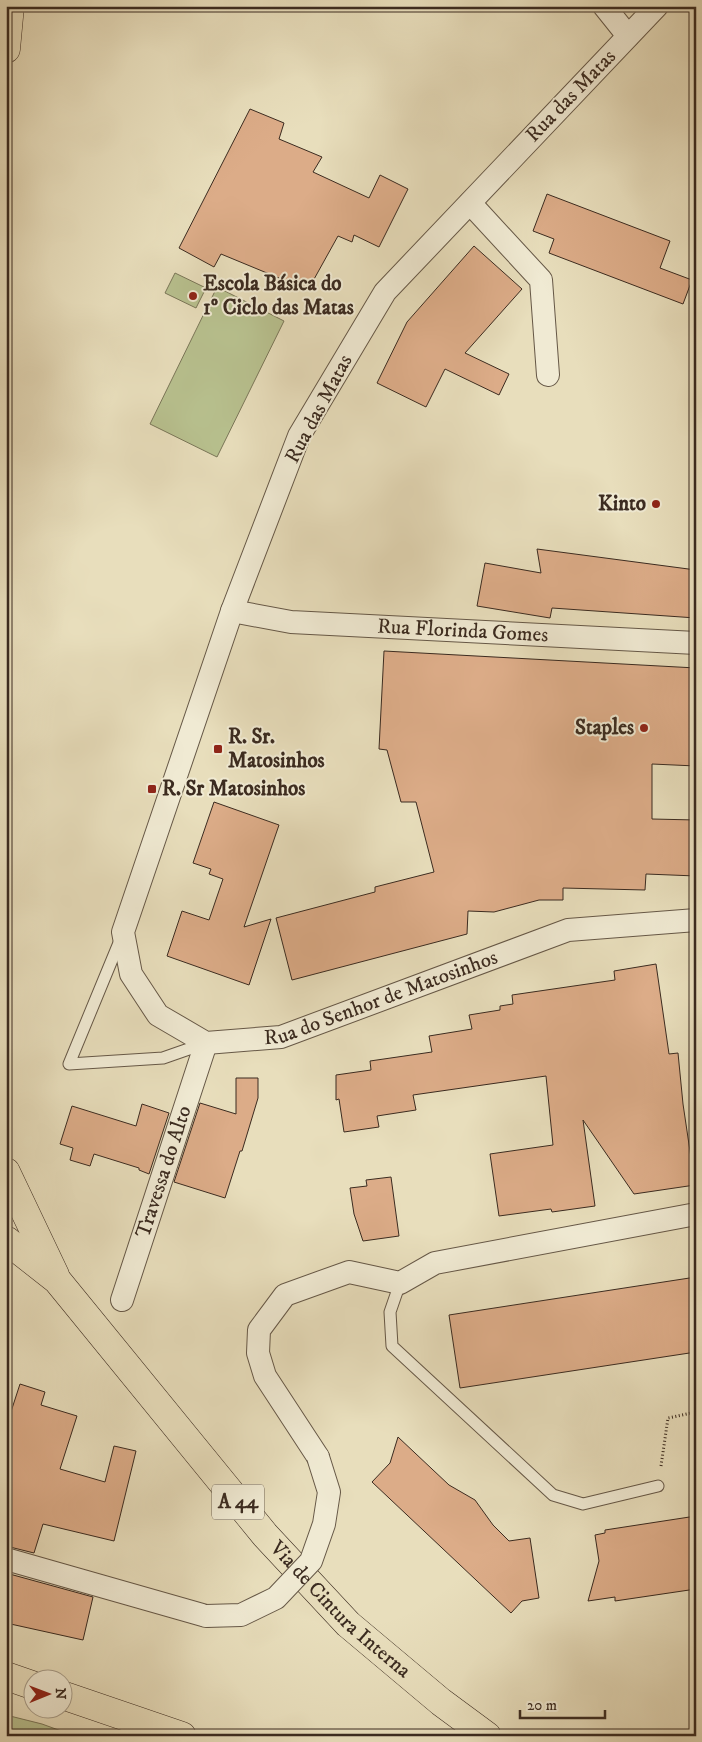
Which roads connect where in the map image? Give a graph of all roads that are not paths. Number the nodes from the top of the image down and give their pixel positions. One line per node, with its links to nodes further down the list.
1 (10, 6): 5 (highway)
2 (604, 6): 4 (street)
3 (657, 6): 4 (street, Rua das Matas)
4 (628, 36): 6 (street, Rua das Matas)
5 (6, 49)
6 (470, 202): 7 (street); 8 (street, Rua das Matas)
7 (548, 375)
8 (232, 611): 9 (street, Rua Florinda Gomes); 11 (street, Rua das Matas)
9 (696, 643)
10 (696, 920): 12 (street, Rua do Senhor de Matosinhos)
11 (123, 932): 12 (street); 12 (lane)
12 (206, 1043): 18 (street, Travessa do Alto)
13 (6, 1172): 16 (highway)
14 (696, 1214): 17 (street)
15 (6, 1240): 16 (highway, A 44)
16 (57, 1280): 23 (highway, Via de Cintura Interna / A 44)
17 (400, 1283): 19 (lane); 20 (street, bridge)
18 (122, 1300)
19 (658, 1486)
20 (6, 1559)
21 (72, 1698): 22 (highway)
22 (182, 1736)
23 (487, 1736)

